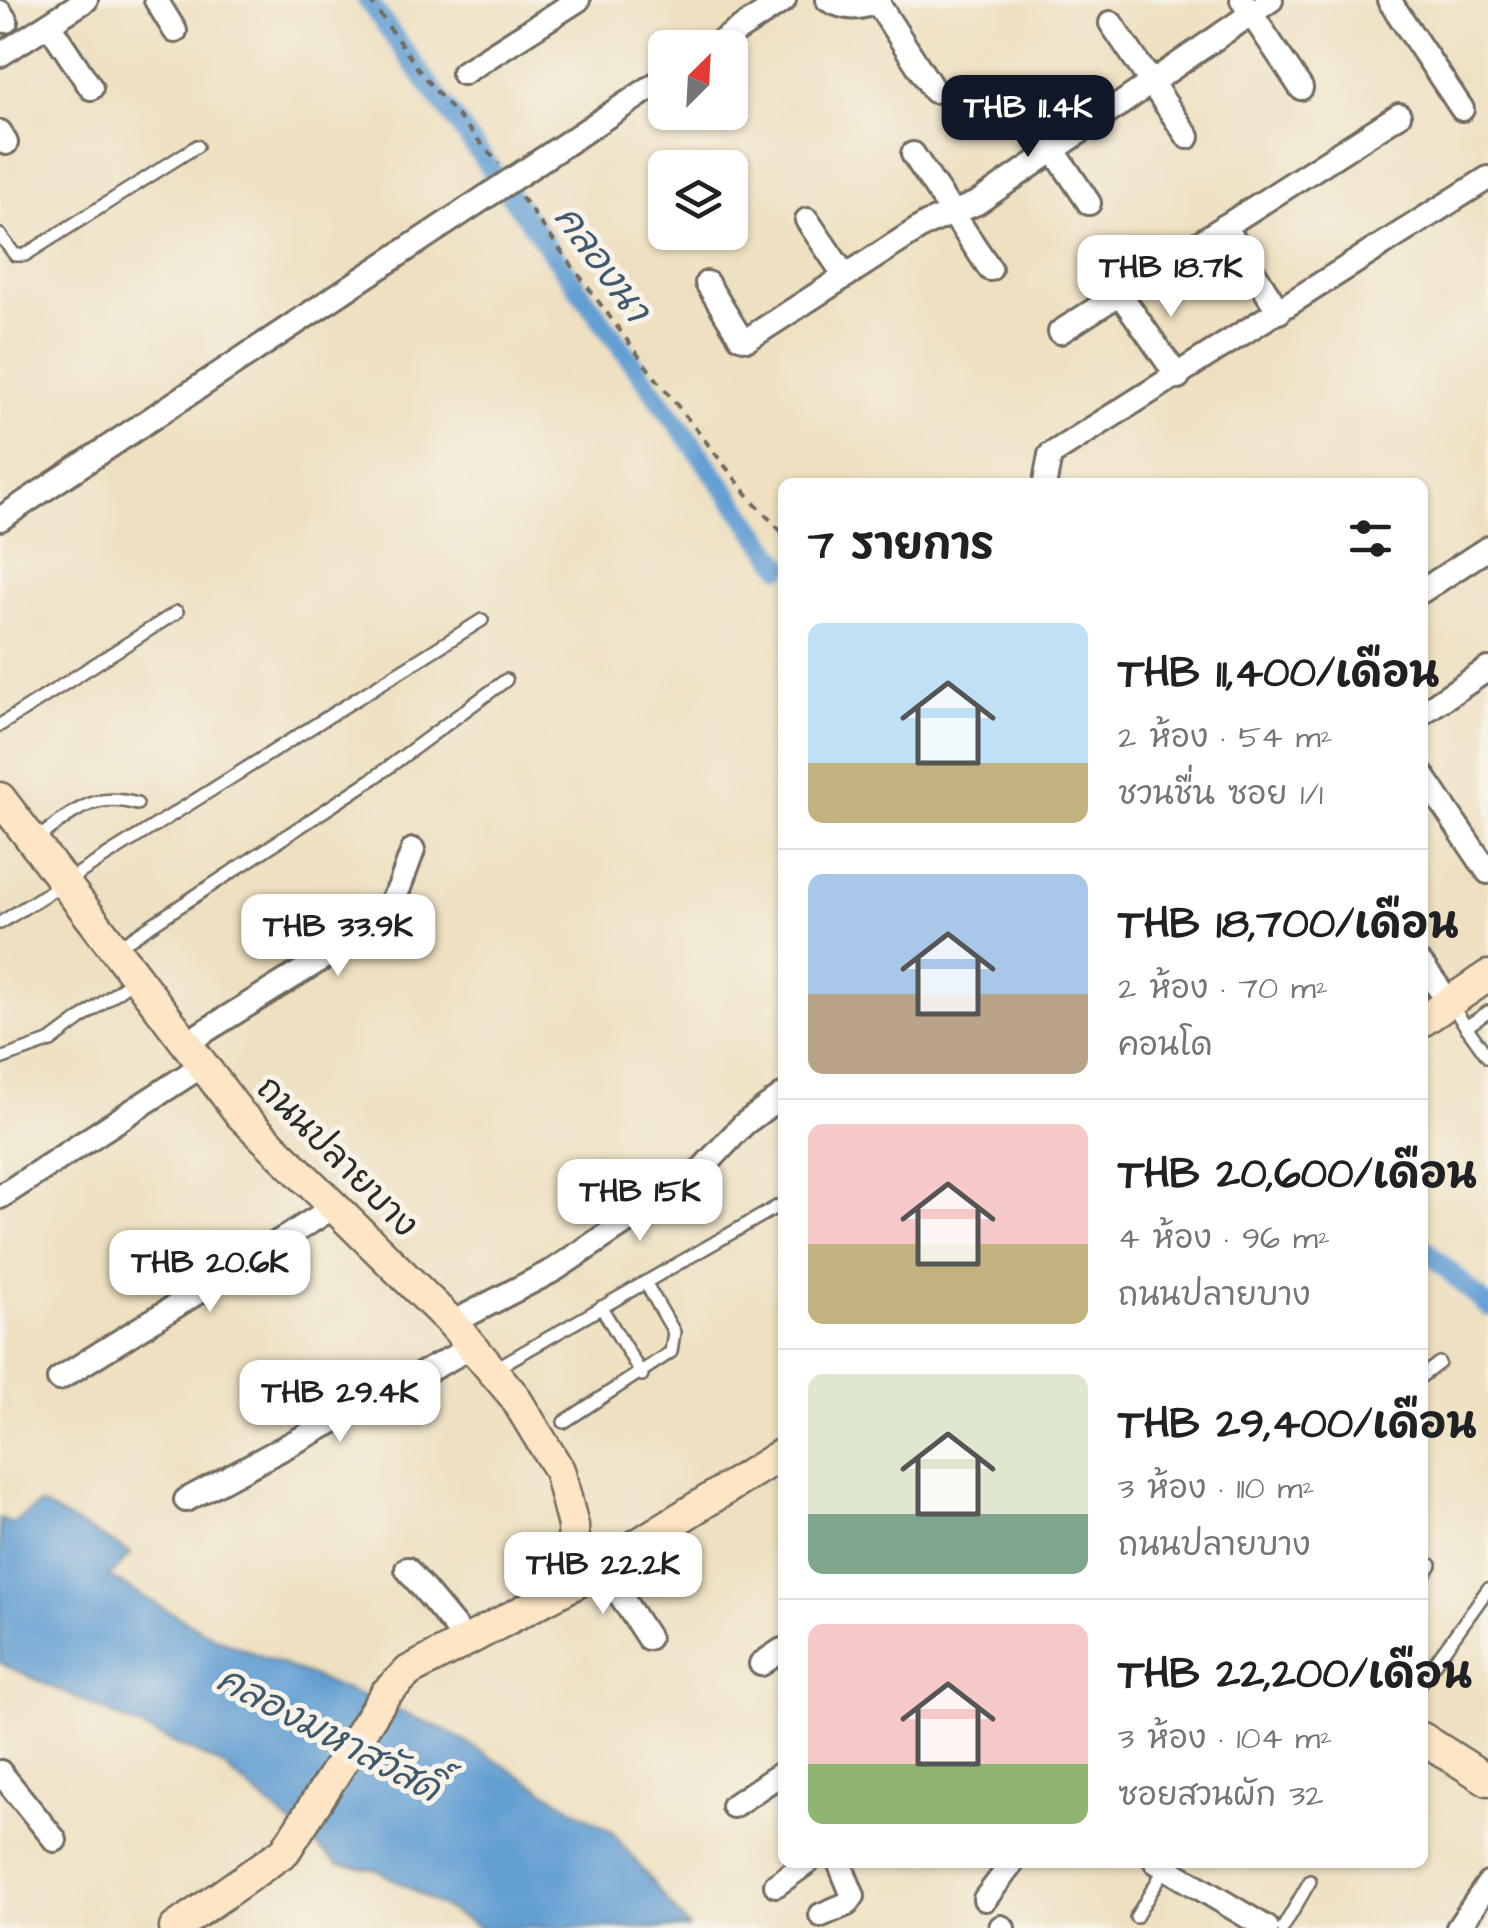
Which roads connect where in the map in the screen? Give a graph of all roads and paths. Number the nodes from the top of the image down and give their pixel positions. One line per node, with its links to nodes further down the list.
1 (86, 0): 11 (street)
2 (156, 0): 13 (street)
3 (370, 0): 29 (path)
4 (578, 0): 15 (street)
5 (784, 0): 12 (street)
6 (828, 0): 8 (street)
7 (1388, 0): 22 (street)
8 (878, 1): 21 (street)
9 (1254, 4): 16 (street); 19 (street)
10 (1111, 23): 16 (street)
11 (50, 26): 14 (street); 17 (street)
12 (739, 30)
13 (175, 31)
14 (0, 55)
15 (462, 73)
16 (1151, 82): 24 (street); 26 (street)
17 (91, 88)
18 (1012, 88): 26 (street)
19 (1301, 88)
20 (648, 89): 29 (street)
21 (934, 92)
22 (1462, 109)
23 (1399, 115): 33 (street)
24 (1188, 137)
25 (196, 146): 34 (lane)
26 (1052, 149): 30 (street); 31 (street)
27 (913, 154): 31 (street)
28 (1488, 178): 39 (street)
29 (510, 180): 43 (street); 44 (path)
30 (1088, 203)
31 (952, 213): 35 (street); 36 (street)
32 (807, 220): 36 (street)
33 (1225, 226): 38 (street); 39 (street)
34 (0, 235)
35 (990, 268)
36 (845, 276): 37 (street)
37 (707, 283)
38 (1120, 294): 40 (street); 41 (street)
39 (1279, 312): 41 (street)
40 (1060, 332)
41 (1178, 376): 42 (street)
42 (1046, 478)
43 (0, 519)
44 (778, 528)
45 (1488, 548): 46 (street)
46 (1428, 586)
47 (177, 612): 52 (lane)
48 (482, 620): 58 (lane)
49 (1488, 669): 51 (street)
50 (506, 680): 60 (lane)
51 (1428, 710)
52 (0, 725)
53 (1428, 783): 57 (street)
54 (137, 804): 55 (lane)
55 (9, 816): 58 (street, ถนนปลายบาง)
56 (413, 850): 67 (street)
57 (1488, 872)
58 (64, 882): 59 (lane); 60 (street, ถนนปลายบาง)
59 (0, 923)
60 (115, 950): 63 (street, ถนนปลายบาง)
61 (1428, 973): 65 (street)
62 (1488, 976): 65 (street)
63 (136, 977): 67 (street, ถนนปลายบาง); 69 (lane)
64 (1488, 1012): 65 (lane)
65 (1458, 1015): 66 (street); 68 (lane)
66 (1428, 1019)
67 (195, 1054): 71 (street); 72 (street, ถนนปลายบาง)
68 (1488, 1057)
69 (0, 1060)
70 (778, 1099): 76 (street)
71 (0, 1196)
72 (334, 1206): 76 (street, ถนนปลายบาง); 82 (street)
73 (778, 1206): 74 (lane)
74 (645, 1282): 75 (lane); 81 (lane)
75 (601, 1306): 79 (lane); 81 (lane)
76 (452, 1323): 77 (street, ถนนปลายบาง)
77 (472, 1347): 79 (street, ถนนปลายบาง); 85 (street)
78 (1439, 1362): 80 (lane)
79 (492, 1370): 89 (street, ถนนปลายบาง)
80 (1428, 1371)
81 (642, 1374): 83 (lane)
82 (59, 1380)
83 (564, 1422)
84 (778, 1457): 89 (street)
85 (186, 1500)
86 (1431, 1564): 88 (lane)
87 (408, 1568): 92 (street)
88 (1428, 1568)
89 (589, 1575): 91 (street); 92 (street)
90 (1488, 1590): 95 (lane)
91 (648, 1638)
92 (466, 1640): 113 (street)
93 (778, 1653): 94 (street)
94 (761, 1664)
95 (1428, 1673)
96 (1428, 1742): 99 (street)
97 (0, 1772): 101 (street)
98 (778, 1777): 100 (street)
99 (1488, 1780)
100 (733, 1806)
101 (55, 1840)
102 (800, 1868): 109 (street)
103 (841, 1868): 111 (street)
104 (1008, 1868): 110 (street)
105 (1162, 1868): 112 (lane)
106 (1170, 1868): 114 (street)
107 (1310, 1881): 115 (lane)
108 (1488, 1884): 116 (street)
109 (776, 1885)
110 (985, 1899)
111 (821, 1916)
112 (1136, 1917)
113 (175, 1928)
114 (1266, 1928)
115 (1282, 1928)
116 (1458, 1928)

